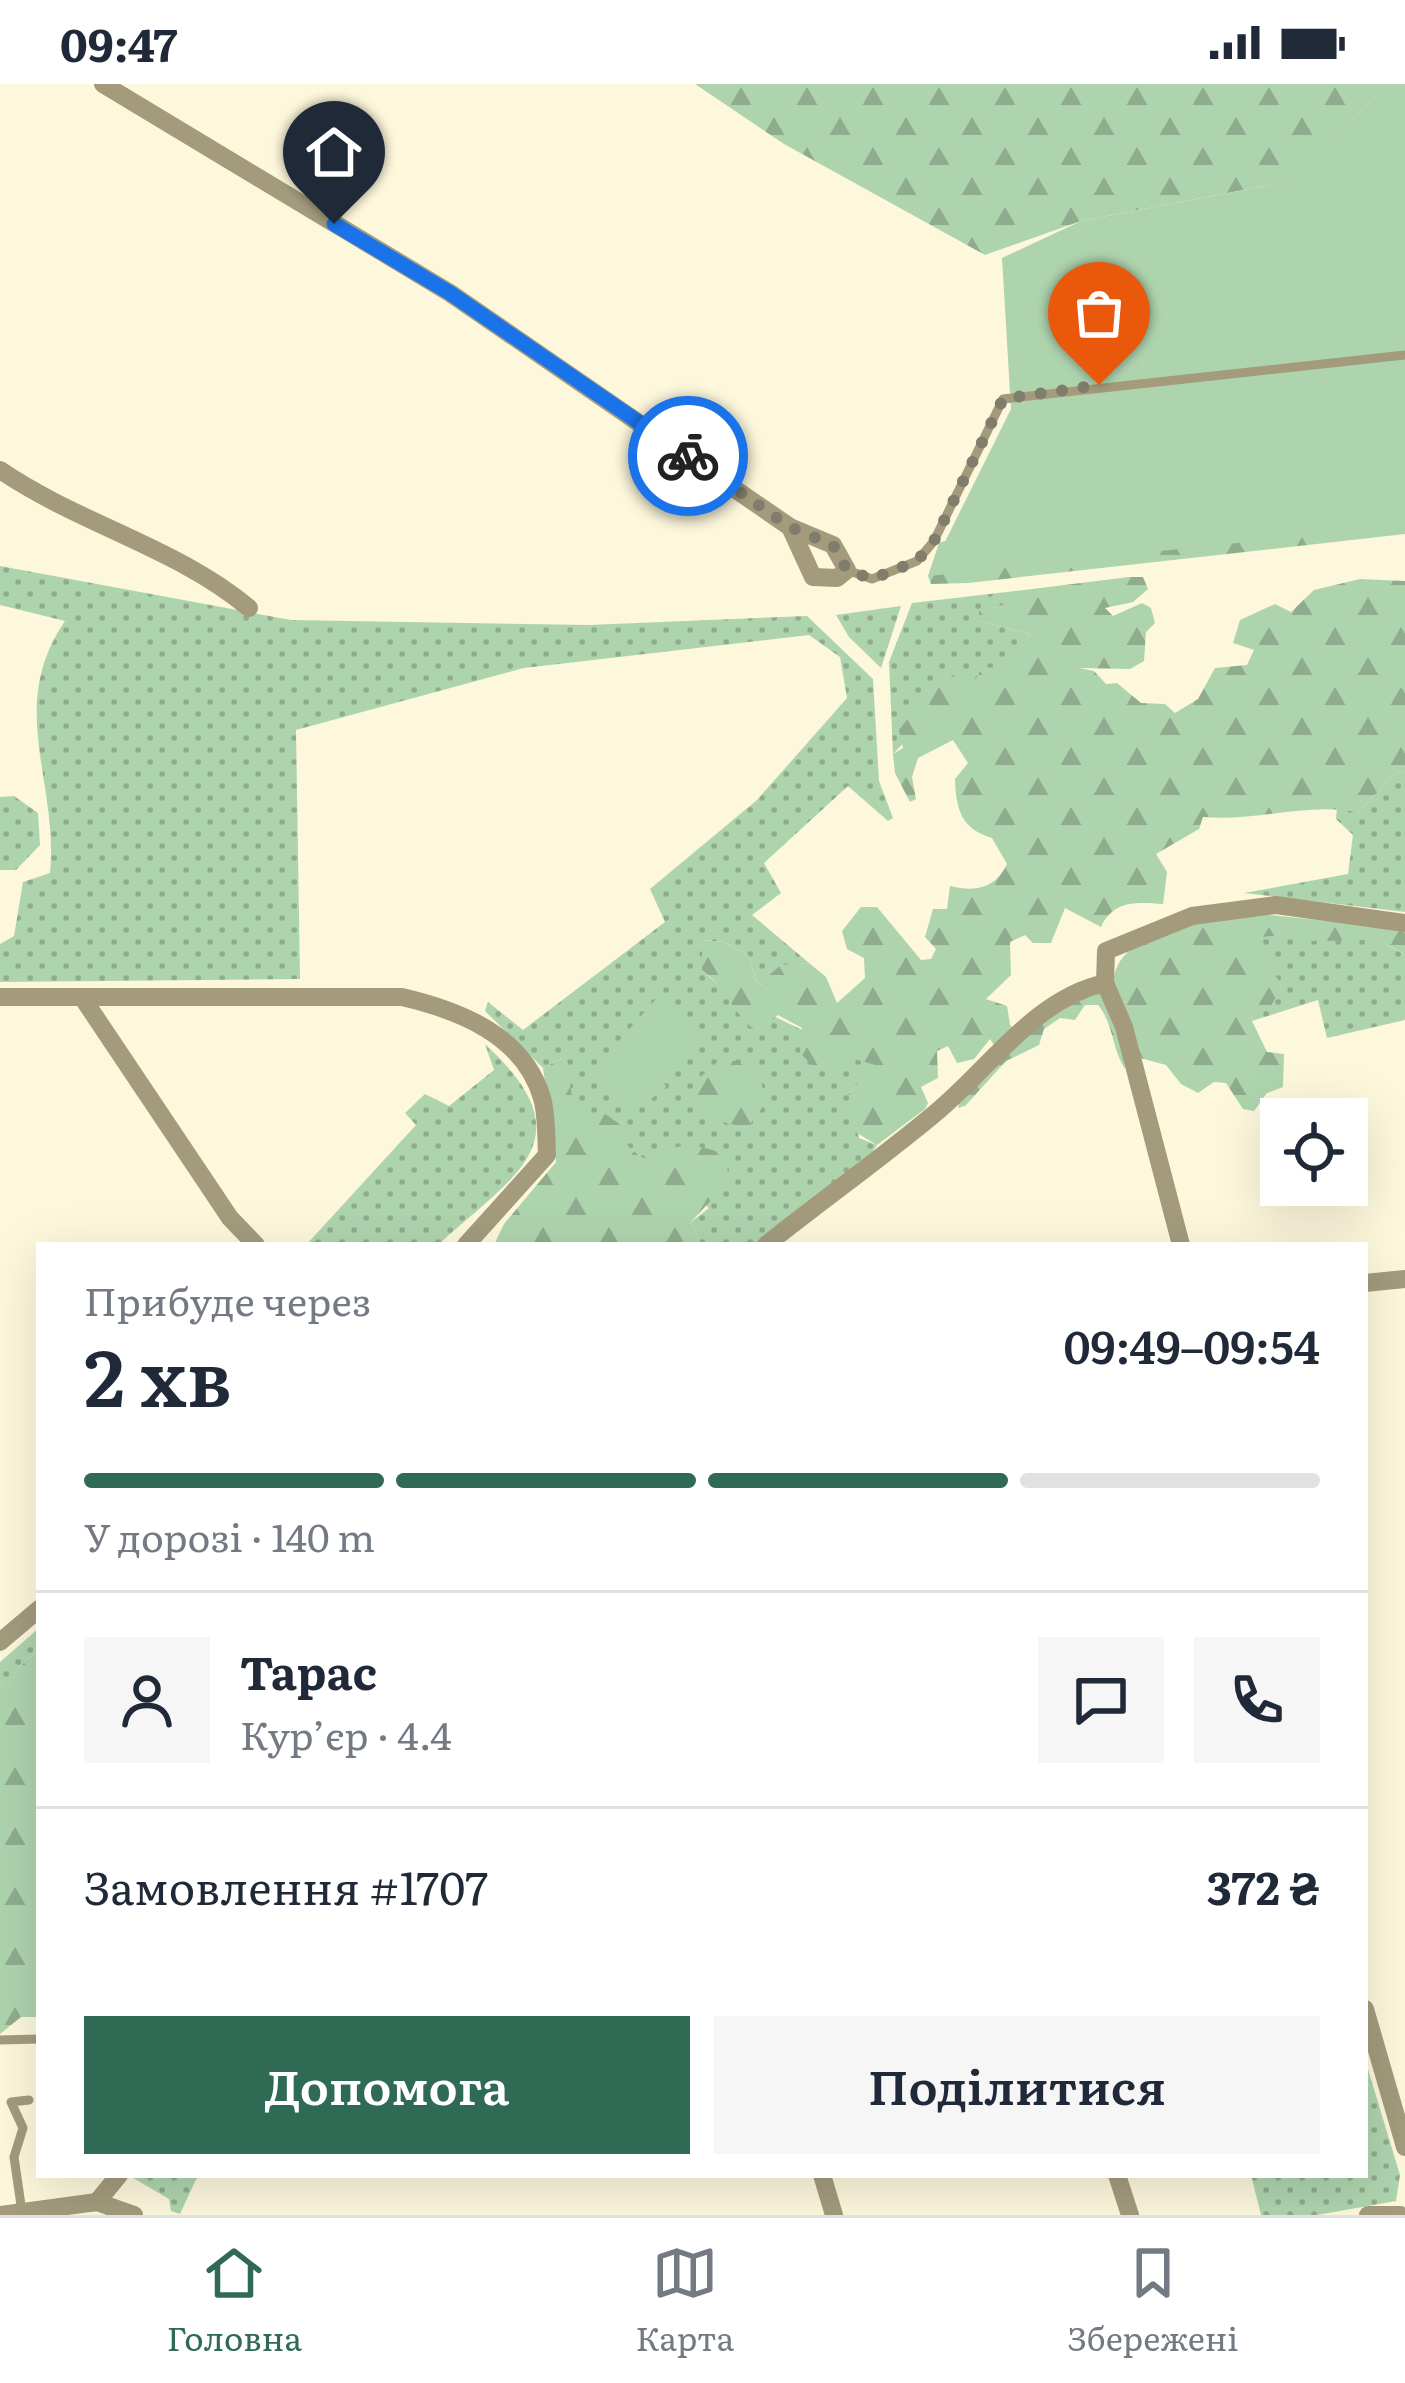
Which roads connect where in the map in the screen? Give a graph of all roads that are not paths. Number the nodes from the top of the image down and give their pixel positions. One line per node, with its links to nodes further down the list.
1 (103, 84): 4 (street)
2 (1405, 355): 5 (lane)
3 (0, 470): 6 (street)
4 (790, 527): 5 (street); 5 (street)
5 (847, 570)
6 (249, 608)
7 (1405, 923): 8 (street)
8 (1106, 983): 13 (street); 14 (street)
9 (0, 997): 10 (street)
10 (82, 997): 11 (street); 12 (street)
11 (253, 1242)
12 (469, 1242)
13 (770, 1242)
14 (1180, 1242)
15 (1405, 1279): 16 (street)
16 (1368, 1282)
17 (36, 1612): 18 (street)
18 (0, 1642)
19 (1368, 2019): 23 (street)
20 (36, 2038): 21 (lane)
21 (0, 2040)
22 (29, 2100): 28 (lane)
23 (1405, 2147)
24 (117, 2178): 27 (street)
25 (823, 2178): 31 (street)
26 (1118, 2178): 32 (street)
27 (97, 2202): 28 (street); 30 (street)
28 (22, 2212): 29 (street)
29 (0, 2215)
30 (134, 2215)
31 (834, 2215)
32 (1130, 2215)
33 (1368, 2215): 34 (street)
34 (1400, 2215)

